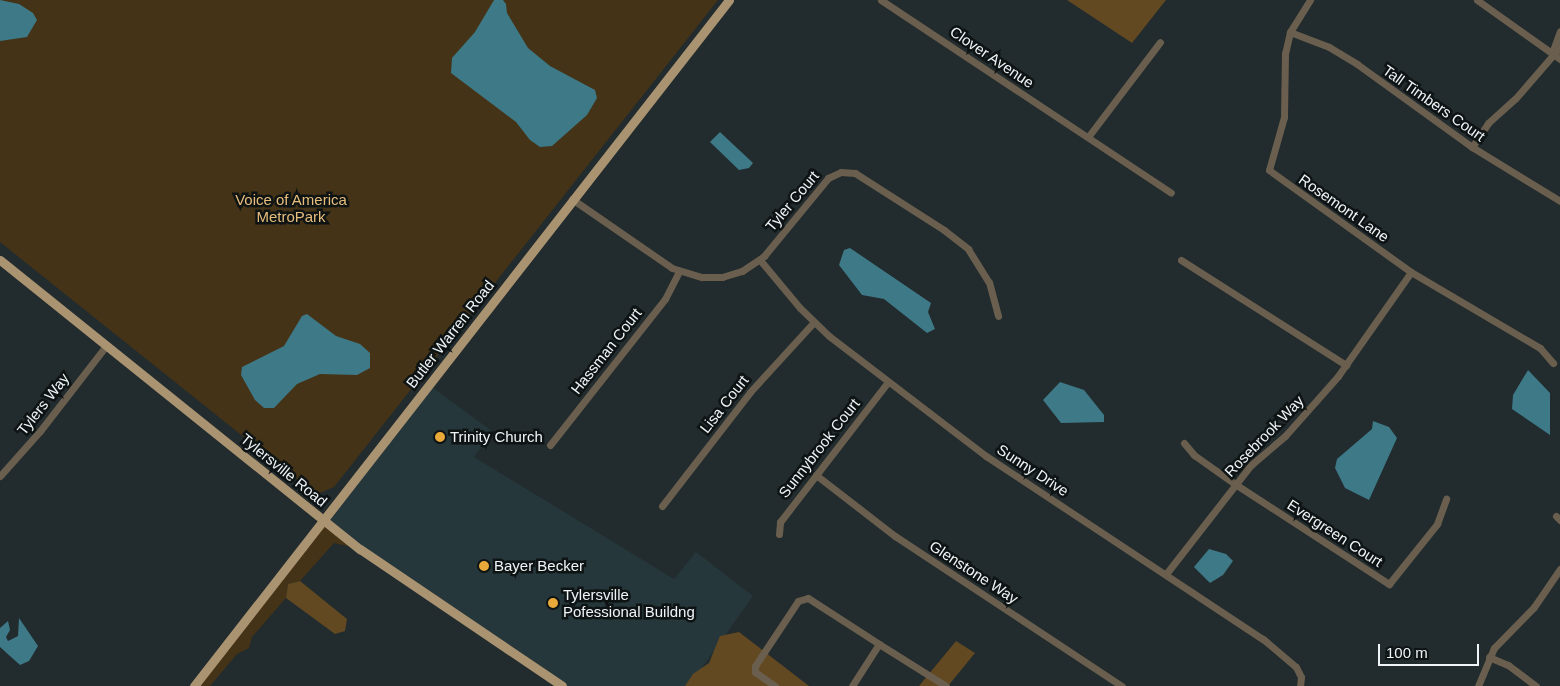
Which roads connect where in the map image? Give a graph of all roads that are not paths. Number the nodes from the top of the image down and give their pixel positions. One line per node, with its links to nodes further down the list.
1 (728, 0): 14 (main road, Butler Warren Road)
2 (881, 0): 11 (street, Clover Avenue)
3 (1310, 0): 5 (street, Rosemont Lane)
4 (1477, 0): 9 (street)
5 (1290, 32): 12 (street, Tall Timbers Court); 20 (street, Rosemont Lane)
6 (1560, 32): 9 (street)
7 (1160, 42): 11 (street)
8 (1560, 47): 9 (street)
9 (1552, 53): 10 (street); 12 (street)
10 (1560, 59)
11 (1088, 137): 13 (street, Clover Avenue)
12 (1472, 147): 15 (street, Tall Timbers Court)
13 (1172, 193)
14 (572, 199): 19 (street, Tyler Court); 34 (main road, Butler Warren Road)
15 (1560, 201)
16 (0, 260): 23 (main road, Tylersville Road)
17 (760, 260): 19 (street, Tyler Court); 21 (street, Tyler Court); 22 (street, Sunny Drive)
18 (1181, 260): 25 (street)
19 (679, 271): 28 (street, Hassman Court)
20 (1411, 272): 24 (street, Rosemont Lane); 25 (street, Rosebrook Way)
21 (998, 316)
22 (813, 323): 26 (street, Sunny Drive); 33 (street, Lisa Court)
23 (106, 346): 30 (street, Tylers Way); 34 (main road, Tylersville Road)
24 (1553, 363)
25 (1346, 365): 31 (street, Rosebrook Way)
26 (888, 382): 29 (street, Sunnybrook Court); 37 (street, Sunny Drive)
27 (1184, 443): 31 (street, Evergreen Court)
28 (550, 445)
29 (816, 475): 35 (street, Sunnybrook Court); 45 (street, Glenstone Way)
30 (0, 476)
31 (1235, 484): 32 (street, Evergreen Court); 37 (street, Rosebrook Way)
32 (1446, 499)
33 (662, 506)
34 (324, 520): 40 (main road, Butler Warren Road); 41 (main road, Tylersville Road)
35 (779, 534)
36 (1560, 568): 39 (street)
37 (1166, 574): 46 (street, Sunny Drive)
38 (879, 644): 42 (street); 43 (street); 44 (street)
39 (1489, 657): 47 (street); 48 (street)
40 (194, 686)
41 (562, 686)
42 (775, 686)
43 (852, 686)
44 (946, 686)
45 (1122, 686)
46 (1300, 686)
47 (1478, 686)
48 (1536, 686)

